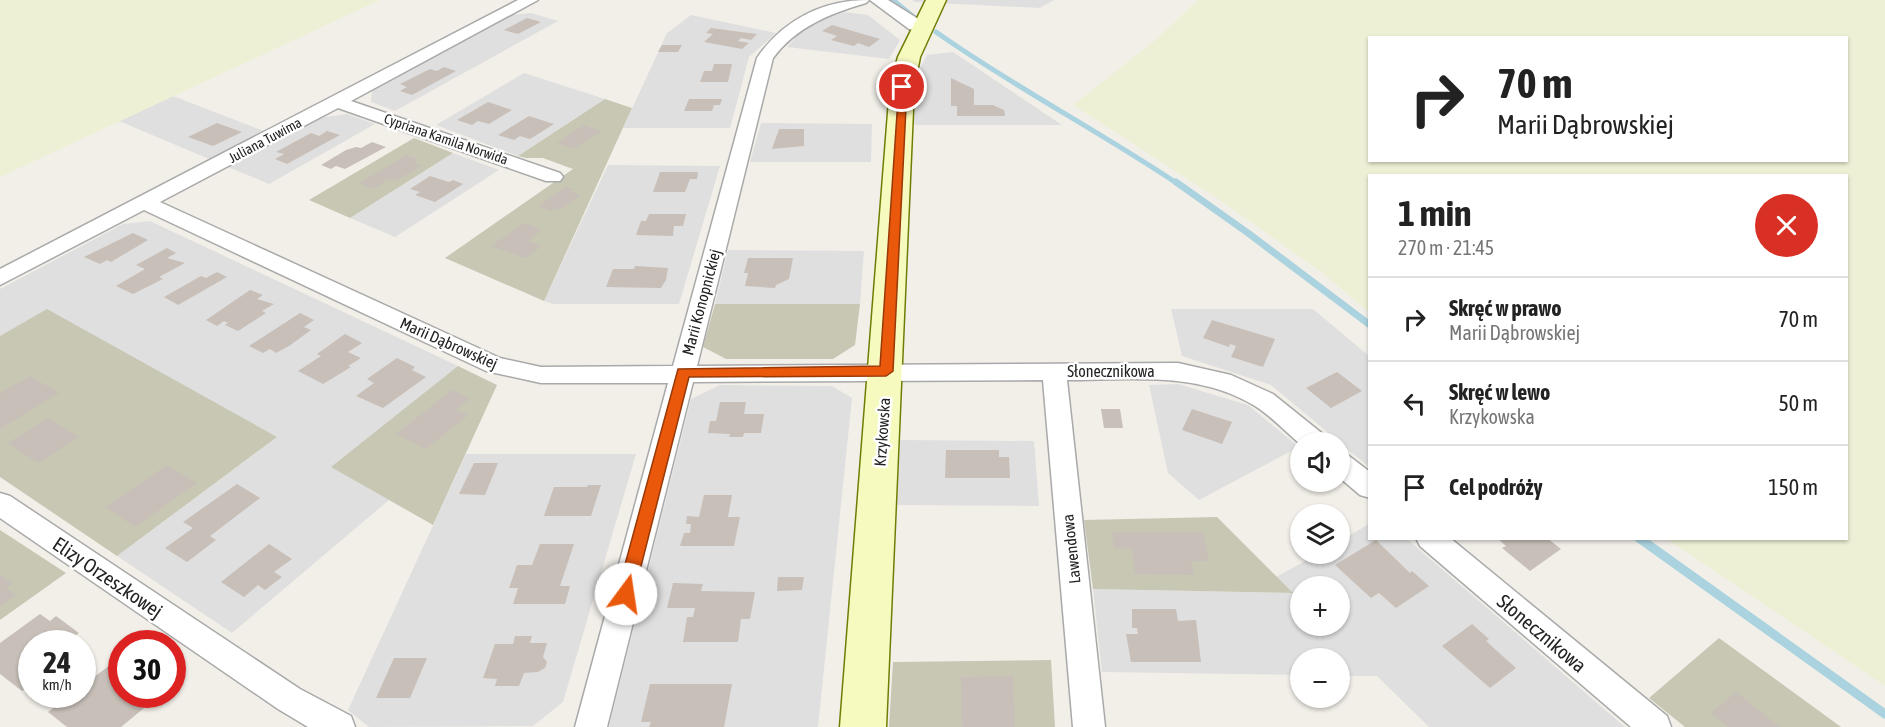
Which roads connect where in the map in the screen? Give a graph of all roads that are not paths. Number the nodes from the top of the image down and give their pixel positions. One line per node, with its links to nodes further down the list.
1 (530, 0): 5 (street, Juliana Tuwima)
2 (861, 0): 10 (street, Marii Konopnickiej)
3 (878, 0): 4 (street)
4 (929, 14): 9 (street, Krzykowska)
5 (338, 102): 6 (street, Cypriana Kamila Norwida); 7 (street, Juliana Tuwima)
6 (554, 177)
7 (145, 203): 8 (street, Juliana Tuwima); 10 (street, Marii Dąbrowskiej)
8 (0, 278)
9 (886, 371): 10 (street, Marii Dąbrowskiej); 11 (street, Słonecznikowa); 19 (street, Krzykowska)
10 (683, 372): 18 (street, Marii Konopnickiej)
11 (1053, 372): 12 (street, Słonecznikowa); 20 (street, Lawendowa)
12 (1303, 432)
13 (1350, 471): 14 (street)
14 (1368, 486)
15 (0, 504): 17 (street, Elizy Orzeszkowej)
16 (1432, 540): 21 (street, Słonecznikowa)
17 (339, 727)
18 (591, 727)
19 (863, 727)
20 (1089, 727)
21 (1655, 727)

